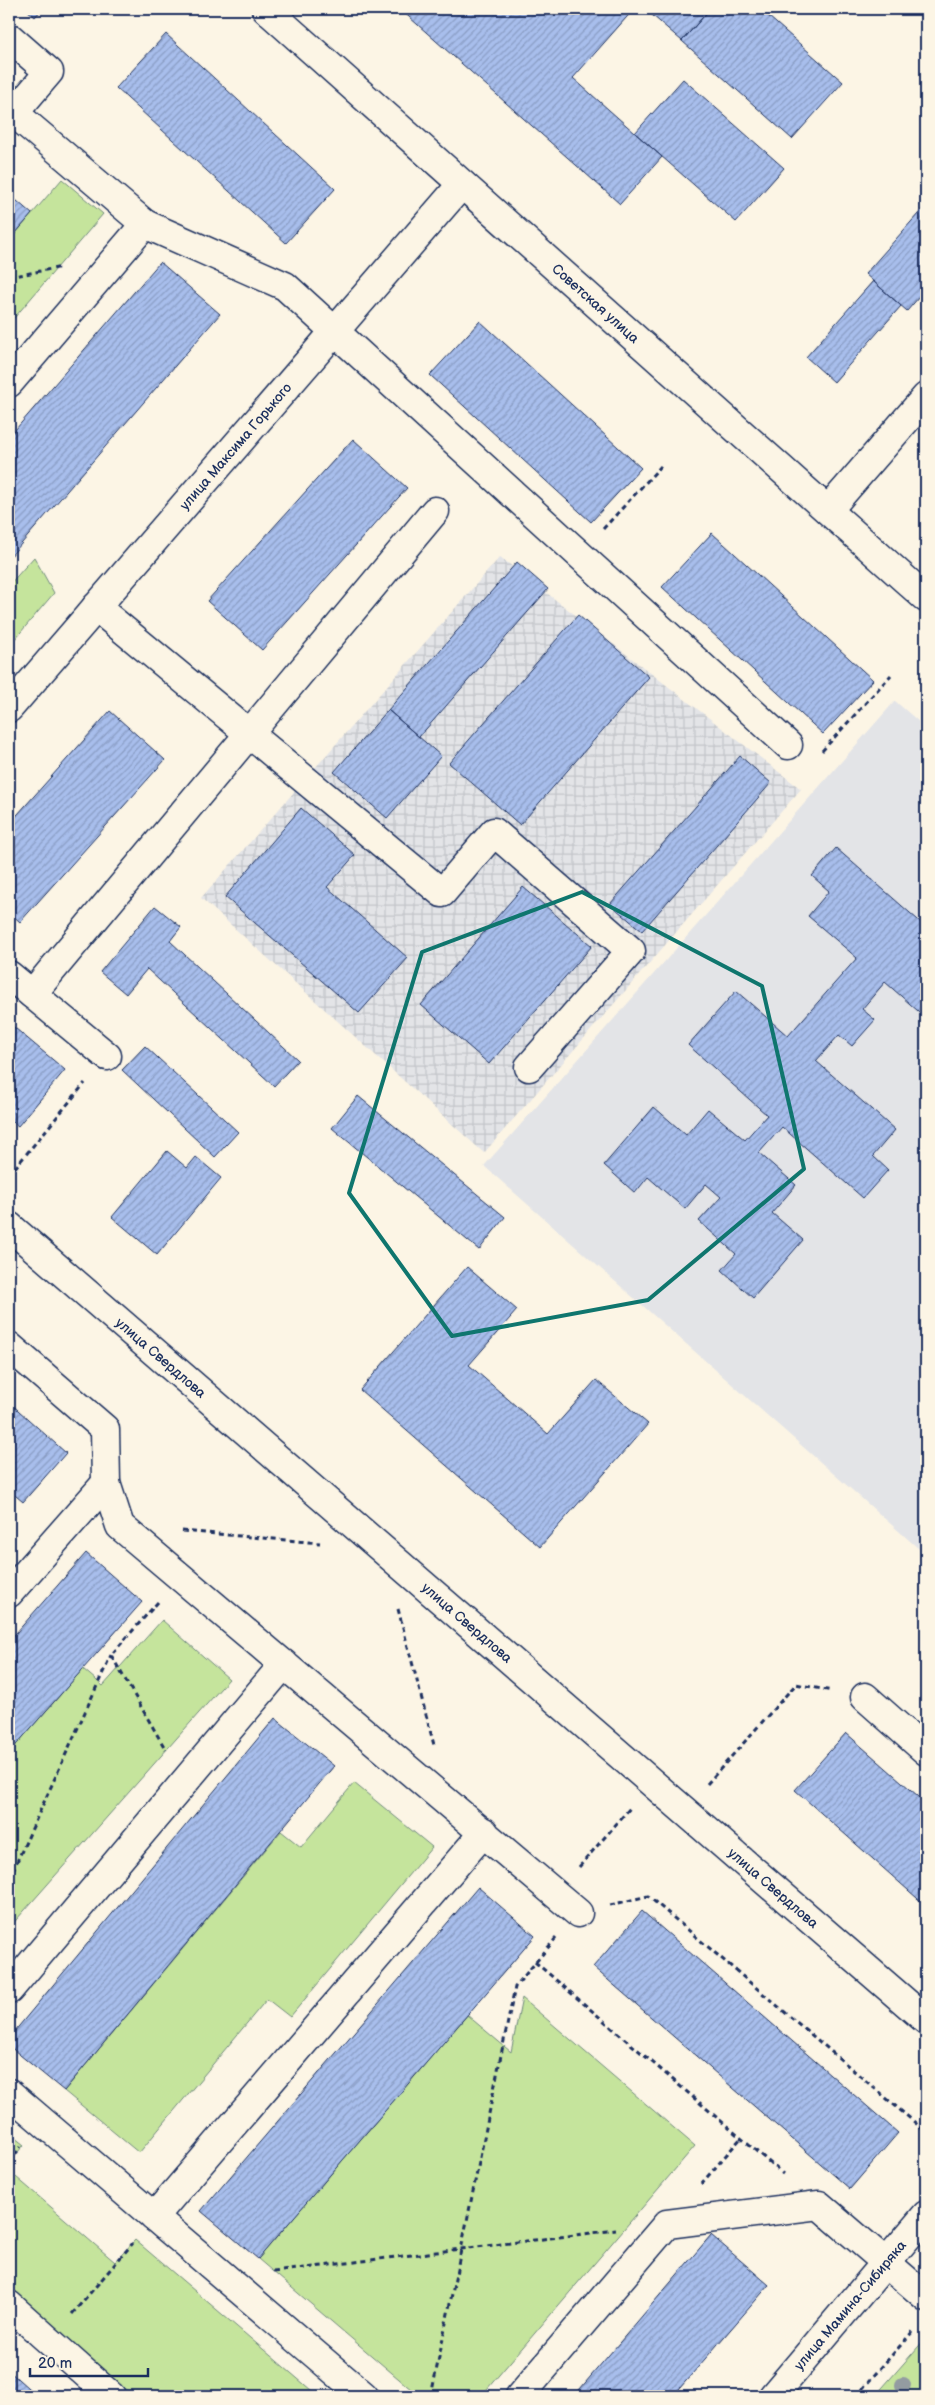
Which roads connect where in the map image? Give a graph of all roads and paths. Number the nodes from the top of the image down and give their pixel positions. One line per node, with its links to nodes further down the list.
1 (266, 9): 3 (street, Советская улица)
2 (9, 37): 4 (street)
3 (462, 184): 5 (street, улица Максима Горького); 9 (street, Советская улица)
4 (145, 224): 5 (street); 6 (street)
5 (335, 331): 11 (street); 13 (street, улица Максима Горького)
6 (9, 383)
7 (926, 397): 9 (street)
8 (661, 466): 11 (path)
9 (828, 510): 12 (street, Советская улица)
10 (435, 511): 16 (street)
11 (579, 555): 17 (street)
12 (926, 598)
13 (96, 607): 15 (street, улица Максима Горького); 16 (street)
14 (891, 675): 17 (path)
15 (9, 708)
16 (250, 734): 19 (street); 21 (street)
17 (788, 745)
18 (9, 975): 19 (street)
19 (32, 994): 20 (street)
20 (107, 1056): 22 (path)
21 (529, 1067)
22 (9, 1175)
23 (9, 1226): 37 (street, улица Свердлова)
24 (9, 1346): 25 (street)
25 (106, 1483): 28 (street); 29 (street)
26 (178, 1531): 27 (path)
27 (323, 1544)
28 (180, 1577): 31 (path); 32 (street)
29 (9, 1593)
30 (397, 1605): 34 (path)
31 (111, 1655): 36 (path); 40 (path)
32 (284, 1664): 36 (street); 39 (street)
33 (865, 1697): 35 (street); 38 (path)
34 (435, 1747)
35 (926, 1751)
36 (184, 1782): 44 (street)
37 (651, 1782): 38 (street, улица Свердлова); 41 (path)
38 (684, 1810): 45 (street, улица Свердлова)
39 (484, 1832): 41 (street); 51 (street)
40 (9, 1879)
41 (556, 1894): 42 (street)
42 (578, 1913): 43 (path); 47 (path)
43 (535, 1962): 48 (path); 53 (path)
44 (9, 1990)
45 (926, 2020)
46 (9, 2093): 51 (street)
47 (926, 2132)
48 (741, 2138): 49 (path); 52 (path)
49 (819, 2205): 52 (street); 54 (street)
50 (926, 2215): 54 (street, улица Мамина-Сибиряка)
51 (154, 2217): 55 (street); 59 (path)
52 (667, 2224): 53 (path); 63 (street)
53 (461, 2249): 55 (path); 62 (path)
54 (886, 2262): 56 (street); 64 (street, улица Мамина-Сибиряка)
55 (225, 2277): 61 (street)
56 (926, 2297)
57 (9, 2305): 59 (street)
58 (920, 2324): 65 (path)
59 (48, 2341): 60 (street)
60 (111, 2396)
61 (364, 2396)
62 (431, 2396)
63 (520, 2396)
64 (773, 2396)
65 (856, 2396)

